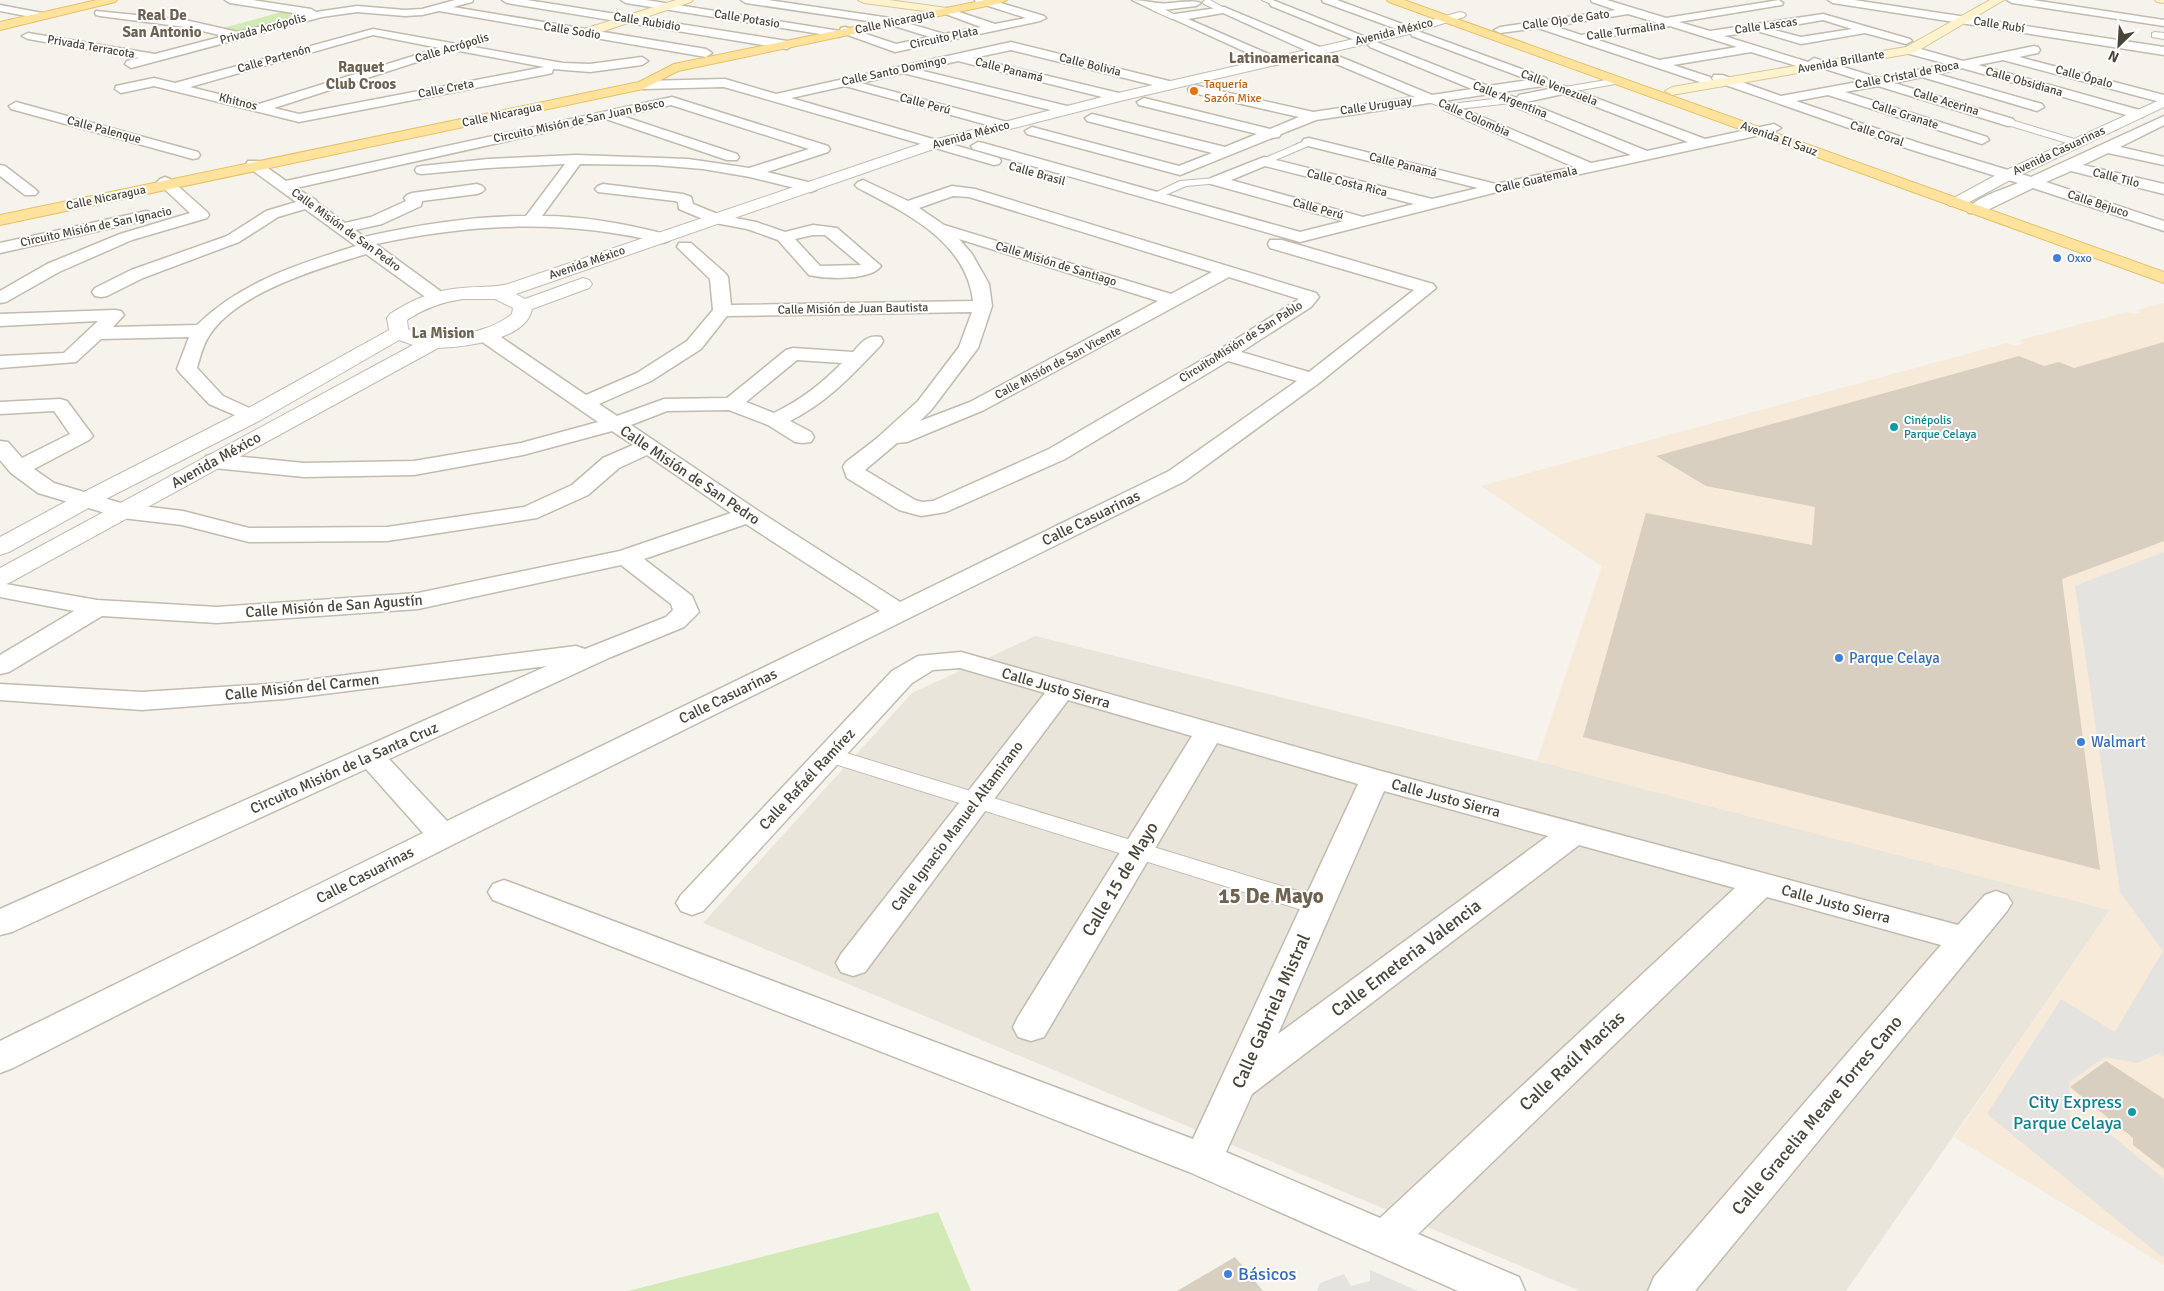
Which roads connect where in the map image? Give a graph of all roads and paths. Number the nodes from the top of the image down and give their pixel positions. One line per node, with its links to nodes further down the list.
1 (110, 0): 37 (main road)
2 (230, 0): 36 (street)
3 (468, 0): 28 (street)
4 (507, 0): 40 (street, Calle Rubidio)
5 (626, 0): 26 (street, Calle Potasio)
6 (678, 0): 26 (main road)
7 (687, 0): 26 (main road)
8 (746, 0): 43 (street)
9 (864, 0): 33 (main road)
10 (988, 0): 33 (main road, Calle Nicaragua); 50 (street, Circuito Plata)
11 (1137, 0): 29 (street)
12 (1327, 0): 58 (street, Calle Venezuela)
13 (1393, 0): 41 (main road, Avenida El Sauz)
14 (1416, 0): 41 (main road, Avenida El Sauz)
15 (1596, 0): 34 (street, Calle Acerina)
16 (1833, 0): 31 (street, Calle Rubí)
17 (1903, 0): 31 (street)
18 (1984, 0): 42 (main road, Avenida Brillante)
19 (1998, 0): 42 (main road, Avenida Brillante)
20 (2012, 0): 30 (street)
21 (2074, 0): 30 (street)
22 (1204, 1): 29 (street); 32 (street, Calle Colombia)
23 (1293, 1): 25 (street)
24 (1774, 1): 44 (street, Calle Turmalina)
25 (1271, 2): 68 (street, Calle Argentina)
26 (664, 6): 40 (main road); 57 (street, Calle Potasio)
27 (0, 8): 37 (street)
28 (439, 8): 36 (street, Privada Acrópolis); 46 (street, Calle Sodio)
29 (1155, 8): 38 (street)
30 (2061, 8): 45 (street); 51 (street)
31 (1890, 9): 42 (street, Calle Rubí)
32 (1224, 10): 38 (street); 82 (street, Calle Colombia)
33 (943, 11): 43 (main road, Calle Nicaragua); 50 (street, Circuito Plata)
34 (1632, 11): 44 (street, Calle Acerina); 47 (street, Calle Ojo de Gato)
35 (100, 13): 62 (street)
36 (322, 14): 62 (street, Privada Acrópolis)
37 (42, 16): 48 (main road)
38 (1175, 17): 89 (street)
39 (1824, 17): 49 (street, Calle Lascas); 53 (street, Calle Obsidiana)
40 (625, 18): 56 (main road); 69 (street, Calle Rubidio)
41 (1457, 19): 52 (main road, Avenida El Sauz); 58 (street, Avenida México); 96 (main road, Avenida El Sauz)
42 (1958, 19): 51 (street, Calle Rubí); 70 (main road, Avenida Brillante)
43 (893, 22): 57 (main road, Calle Nicaragua); 65 (street)
44 (1669, 22): 54 (street, Calle Turmalina); 59 (street, Calle Acerina)
45 (2164, 23)
46 (531, 24): 55 (street, Calle Acrópolis); 56 (street, Calle Sodio)
47 (1538, 24): 52 (street, Calle Ojo de Gato); 66 (street, Calle Coral)
48 (0, 26)
49 (1755, 27): 53 (street); 59 (street, Calle Lascas)
50 (993, 28): 65 (street, Circuito Plata)
51 (2026, 29): 63 (street, Calle Rubí)
52 (1500, 30): 111 (main road, Avenida El Sauz)
53 (1869, 30): 70 (street, Calle Obsidiana)
54 (1624, 31): 66 (street, Calle Turmalina); 67 (street)
55 (502, 32)
56 (582, 32): 81 (street, Calle Sodio)
57 (842, 32): 69 (main road, Calle Nicaragua); 75 (street, Calle Potasio)
58 (1412, 32): 68 (street, Avenida México); 103 (street, Calle Venezuela)
59 (1708, 34): 77 (street, Calle Acerina)
60 (2155, 35): 74 (street)
61 (28, 36): 87 (street, Privada Terracota)
62 (237, 36): 87 (street, Privada Acrópolis)
63 (2074, 37): 71 (street); 74 (street, Calle Rubí)
64 (483, 38): 73 (street, Calle Acrópolis)
65 (944, 38): 75 (street, Circuito Plata)
66 (1578, 38): 91 (street, Calle Coral)
67 (1650, 39)
68 (1369, 43): 82 (street, Avenida México); 113 (street, Calle Argentina)
69 (783, 44): 105 (main road, Calle Nicaragua)
70 (1908, 45): 83 (main road, Avenida Brillante); 92 (main road, Avenida Brillante); 93 (street, Calle Obsidiana)
71 (2062, 45)
72 (1011, 46): 86 (street, Calle Santo Domingo); 106 (street, Calle Bolivia)
73 (455, 47): 94 (street); 108 (street, Calle Partenón); 124 (street, Calle Acrópolis)
74 (2141, 47): 80 (street, Calle Rubí)
75 (895, 48)
76 (1676, 48): 84 (street)
77 (1750, 48): 84 (street); 92 (street, Calle Acerina)
78 (1822, 48): 83 (street)
79 (2034, 50): 85 (street, Calle Cristal de Roca)
80 (2164, 51)
81 (706, 53)
82 (1324, 54): 89 (street, Avenida México); 110 (street, Avenida México); 117 (street, Calle Colombia)
83 (1846, 55): 92 (main road, Avenida Brillante)
84 (1702, 56): 91 (street)
85 (2003, 56): 93 (street, Calle Cristal de Roca); 101 (street, Calle Ópalo)
86 (957, 57): 95 (street, Calle Santo Domingo); 116 (street, Calle Panamá)
87 (155, 58): 90 (street, Privada Acrópolis)
88 (642, 61): 94 (street)
89 (1274, 61): 106 (street, Avenida México)
90 (131, 64)
91 (1657, 64): 99 (street, Calle Coral)
92 (1814, 64): 99 (main road, Avenida Brillante); 104 (street, Calle Acerina)
93 (1962, 64): 97 (street, Calle Cristal de Roca); 112 (street, Calle Obsidiana)
94 (563, 66): 133 (street, Calle Creta)
95 (902, 70): 102 (street, Calle Santo Domingo); 128 (street)
96 (1594, 73): 98 (street); 100 (main road, Avenida El Sauz)
97 (1922, 73): 104 (street, Calle Cristal de Roca); 132 (street)
98 (1577, 76)
99 (1716, 80): 111 (main road, Avenida Brillante); 111 (main road, Avenida Brillante); 120 (street, Calle Coral)
100 (1618, 81): 107 (street, Calle Uruguay); 142 (main road, Avenida El Sauz)
101 (2098, 81): 112 (street); 123 (street, Calle Ópalo)
102 (845, 82): 115 (street, Calle Santo Domingo); 138 (street, Calle Perú)
103 (1543, 82): 107 (street, Calle Venezuela); 113 (street, Calle Uruguay)
104 (1880, 82): 114 (street, Calle Cristal de Roca); 132 (street, Calle Acerina)
105 (638, 85): 115 (street, Calle Brasil); 125 (main road, Calle Nicaragua)
106 (1170, 85): 116 (street, Avenida México)
107 (1562, 85): 119 (street, Calle Uruguay); 147 (street, Calle Venezuela)
108 (176, 87): 109 (street, Khitnos); 124 (street, Khitnos)
109 (121, 89)
110 (1194, 89): 121 (street, Avenida México); 131 (street)
111 (1667, 89): 139 (main road, Avenida El Sauz)
112 (2053, 90): 123 (street, Calle Obsidiana)
113 (1489, 91): 117 (street, Calle Uruguay); 119 (street, Calle Argentina)
114 (1828, 91): 120 (street, Calle Cristal de Roca); 151 (street, Calle Granate)
115 (783, 96): 149 (street, Calle Brasil); 150 (street)
116 (1118, 97): 128 (street, Avenida México)
117 (1430, 98): 126 (street, Calle Colombia); 131 (street, Calle Uruguay)
118 (41, 100): 122 (street)
119 (1511, 100): 126 (street, Calle Uruguay); 155 (street, Calle Argentina)
120 (1780, 100): 151 (street, Calle Coral)
121 (1144, 102): 134 (street, Avenida México); 143 (street)
122 (16, 106): 127 (street); 154 (street, Calle Palenque)
123 (2156, 107): 148 (street, Avenida Casuarinas)
124 (260, 108): 133 (street, Khitnos)
125 (534, 108): 136 (street); 160 (main road, Calle Nicaragua)
126 (1453, 109): 129 (street, Calle Uruguay); 163 (street, Calle Colombia)
127 (0, 110)
128 (1066, 110): 138 (street, Avenida México)
129 (1429, 114)
130 (605, 115): 136 (street, Circuito Misión de San Juan Bosco); 165 (street); 165 (street, Circuito Misión de San Juan Bosco)
131 (1313, 116): 143 (street, Calle Uruguay)
132 (1991, 117): 135 (street, Calle Acerina)
133 (299, 118): 140 (street)
134 (1092, 118): 141 (street, Avenida México); 153 (street)
135 (2008, 122): 148 (street, Calle Acerina)
136 (566, 123): 161 (street, Circuito Misión de San Juan Bosco)
137 (2161, 123): 152 (street, Avenida Casuarinas)
138 (1006, 126): 145 (street, Avenida México)
139 (1774, 128): 142 (street, Calle Guatemala); 182 (main road, Avenida El Sauz)
140 (287, 130)
141 (1032, 131): 145 (street, Avenida México); 168 (street)
142 (1758, 132): 147 (street, Calle Guatemala); 182 (main road, Avenida El Sauz)
143 (1274, 134): 153 (street, Calle Uruguay)
144 (1333, 134): 146 (street, Calle Uruguay)
145 (975, 140): 150 (street, Avenida México); 180 (street)
146 (1309, 142): 158 (street, Calle Uruguay); 175 (street, Calle Panamá)
147 (1703, 143): 155 (street, Calle Guatemala)
148 (2077, 143): 167 (street, Avenida Casuarinas)
149 (934, 144): 150 (street, Calle Brasil); 173 (street, Avenida México)
150 (956, 145): 157 (street, Avenida México); 207 (street, Calle Brasil)
151 (1914, 146): 167 (street, Calle Coral)
152 (2106, 148): 159 (street); 162 (street, Avenida Casuarinas)
153 (1228, 152): 168 (street, Calle Uruguay)
154 (193, 155)
155 (1646, 156): 163 (street, Calle Guatemala)
156 (576, 159): 165 (street); 166 (street); 190 (street)
157 (934, 161)
158 (1264, 161): 170 (street, Calle Uruguay); 183 (street, Calle Costa Rica)
159 (2164, 161)
160 (255, 165): 172 (main road, Calle Nicaragua); 181 (street, Calle Misión de San Pedro)
161 (381, 165): 166 (street); 181 (street, Circuito Misión de San Juan Bosco)
162 (2069, 166): 171 (street, Avenida Casuarinas); 177 (street, Calle Tilo)
163 (1589, 168): 175 (street, Calle Guatemala)
164 (0, 169): 178 (street)
165 (756, 170): 173 (street)
166 (396, 173): 181 (street)
167 (2006, 176): 171 (street, Calle Coral); 182 (street, Avenida Casuarinas)
168 (1182, 177): 170 (street, Calle Uruguay); 180 (street, Calle Uruguay)
169 (881, 179): 174 (street)
170 (1216, 181): 191 (street, Calle Perú)
171 (2031, 182): 184 (street, Avenida Casuarinas); 192 (street, Calle Bejuco)
172 (167, 184): 186 (street); 188 (main road, Calle Nicaragua)
173 (811, 186): 189 (street, Avenida México)
174 (858, 187): 185 (street)
175 (1497, 188): 183 (street, Calle Guatemala)
176 (603, 189): 189 (street)
177 (2164, 189)
178 (30, 192)
179 (473, 193): 194 (street)
180 (1154, 196): 191 (street, Calle Guatemala)
181 (302, 198): 194 (street, Calle Misión de San Pedro); 208 (street)
182 (1961, 199): 184 (main road, Avenida El Sauz)
183 (1431, 204): 191 (street, Calle Guatemala)
184 (1981, 206): 203 (main road, Avenida El Sauz); 205 (main road, Avenida El Sauz)
185 (907, 207): 195 (street); 204 (street, CircuitoMisión de San Pablo)
186 (196, 210): 202 (street, Circuito Misión de San Ignacio); 211 (street)
187 (769, 218): 193 (street)
188 (0, 219)
189 (716, 219): 193 (street); 200 (street, Avenida México)
190 (531, 220): 199 (street); 200 (street)
191 (1362, 221)
192 (2160, 221)
193 (750, 225): 196 (street); 197 (street)
194 (341, 226): 199 (street, Calle Misión de San Pedro)
195 (937, 227): 212 (street, Calle Misión de Santiago); 214 (street)
196 (722, 235)
197 (784, 237)
198 (703, 241): 201 (street, Avenida México)
199 (367, 245): 210 (street, Calle Misión de San Pedro); 217 (street)
200 (665, 246): 201 (street, Avenida México); 209 (street, Avenida México)
201 (685, 247): 215 (street)
202 (0, 248)
203 (2164, 266)
204 (1226, 272): 212 (street, Calle Misión de San Vicente); 223 (street, CircuitoMisión de San Pablo)
205 (2164, 278)
206 (595, 280): 213 (street, Avenida México)
207 (1427, 288): 226 (street, Calle Casuarinas)
208 (101, 292)
209 (494, 292): 210 (street); 213 (street)
210 (437, 297): 218 (street)
211 (0, 298)
212 (1175, 301): 234 (street, Calle Misión de San Vicente)
213 (523, 306): 220 (street)
214 (984, 306): 215 (street, Calle Misión de Juan Bautista); 234 (street)
215 (722, 311): 227 (street)
216 (0, 320): 219 (street)
217 (202, 331): 219 (street); 230 (street)
218 (399, 332): 222 (street); 230 (street, Avenida México)
219 (95, 333): 225 (street)
220 (485, 335): 222 (street); 227 (street, Calle Misión de San Pedro)
221 (874, 341): 224 (street)
222 (433, 342): 237 (street, Avenida México)
223 (1226, 354): 226 (street); 234 (street, CircuitoMisión de San Pablo)
224 (858, 358): 228 (street); 231 (street)
225 (0, 362)
226 (1312, 379): 247 (street, Calle Casuarinas)
227 (584, 403): 232 (street, Calle Misión de San Pedro)
228 (732, 404): 231 (street); 232 (street)
229 (0, 408): 238 (street)
230 (252, 416): 239 (street, Avenida México)
231 (775, 421): 233 (street)
232 (620, 426): 236 (street, Calle Misión de San Pedro); 237 (street)
233 (803, 437)
234 (884, 444)
235 (0, 447): 238 (street)
236 (655, 450): 240 (street); 241 (street, Calle Misión de San Pedro)
237 (214, 461): 240 (street, Avenida México)
238 (18, 468): 239 (street)
239 (86, 500): 240 (street); 242 (street, Avenida México)
240 (122, 511): 244 (street, Avenida México)
241 (748, 515): 243 (street, Calle Misión de San Agustín); 247 (street, Calle Misión de San Pedro)
242 (0, 547)
243 (626, 557): 246 (street, Calle Misión de San Agustín); 248 (street, Circuito Misión de la Santa Cruz)
244 (0, 578)
245 (0, 590): 246 (street, Calle Misión de San Agustín)
246 (98, 608): 250 (street)
247 (898, 612): 259 (street, Calle Casuarinas)
248 (602, 651): 252 (street, Calle Misión del Carmen); 255 (street, Circuito Misión de la Santa Cruz)
249 (927, 662): 251 (street, Calle Justo Sierra); 254 (street, Calle Rafaél Ramírez)
250 (0, 666)
251 (1062, 689): 253 (street, Calle Justo Sierra); 257 (street, Calle Ignacio Manuel Altamirano)
252 (0, 692)
253 (1209, 732): 256 (street, Calle Justo Sierra); 260 (street, Calle 15 de Mayo)
254 (830, 755): 257 (street); 263 (street, Calle Rafaél Ramírez)
255 (370, 756): 259 (street); 266 (street, Circuito Misión de la Santa Cruz)
256 (1375, 779): 258 (street, Calle Justo Sierra); 265 (street, Calle Gabriela Mistral)
257 (976, 801): 260 (street); 268 (street, Calle Ignacio Manuel Altamirano)
258 (1574, 833): 261 (street, Calle Justo Sierra); 271 (street, Calle Emeteria Valencia)
259 (443, 836): 270 (street, Calle Casuarinas)
260 (1137, 851): 265 (street); 269 (street, Calle 15 de Mayo)
261 (1760, 884): 267 (street, Calle Justo Sierra); 273 (street, Calle Raúl Macías)
262 (504, 892): 272 (street)
263 (692, 903)
264 (1996, 903): 267 (street, Calle Gracelia Meave Torres Cano)
265 (1318, 906): 271 (street, Calle Gabriela Mistral)
266 (0, 923)
267 (1965, 939): 275 (street, Calle Gracelia Meave Torres Cano)
268 (853, 963)
269 (1031, 1027)
270 (0, 1058)
271 (1237, 1084): 272 (street, Calle Gabriela Mistral)
272 (1203, 1160): 273 (street)
273 (1385, 1239): 274 (street)
274 (1504, 1291)
275 (1669, 1291)

